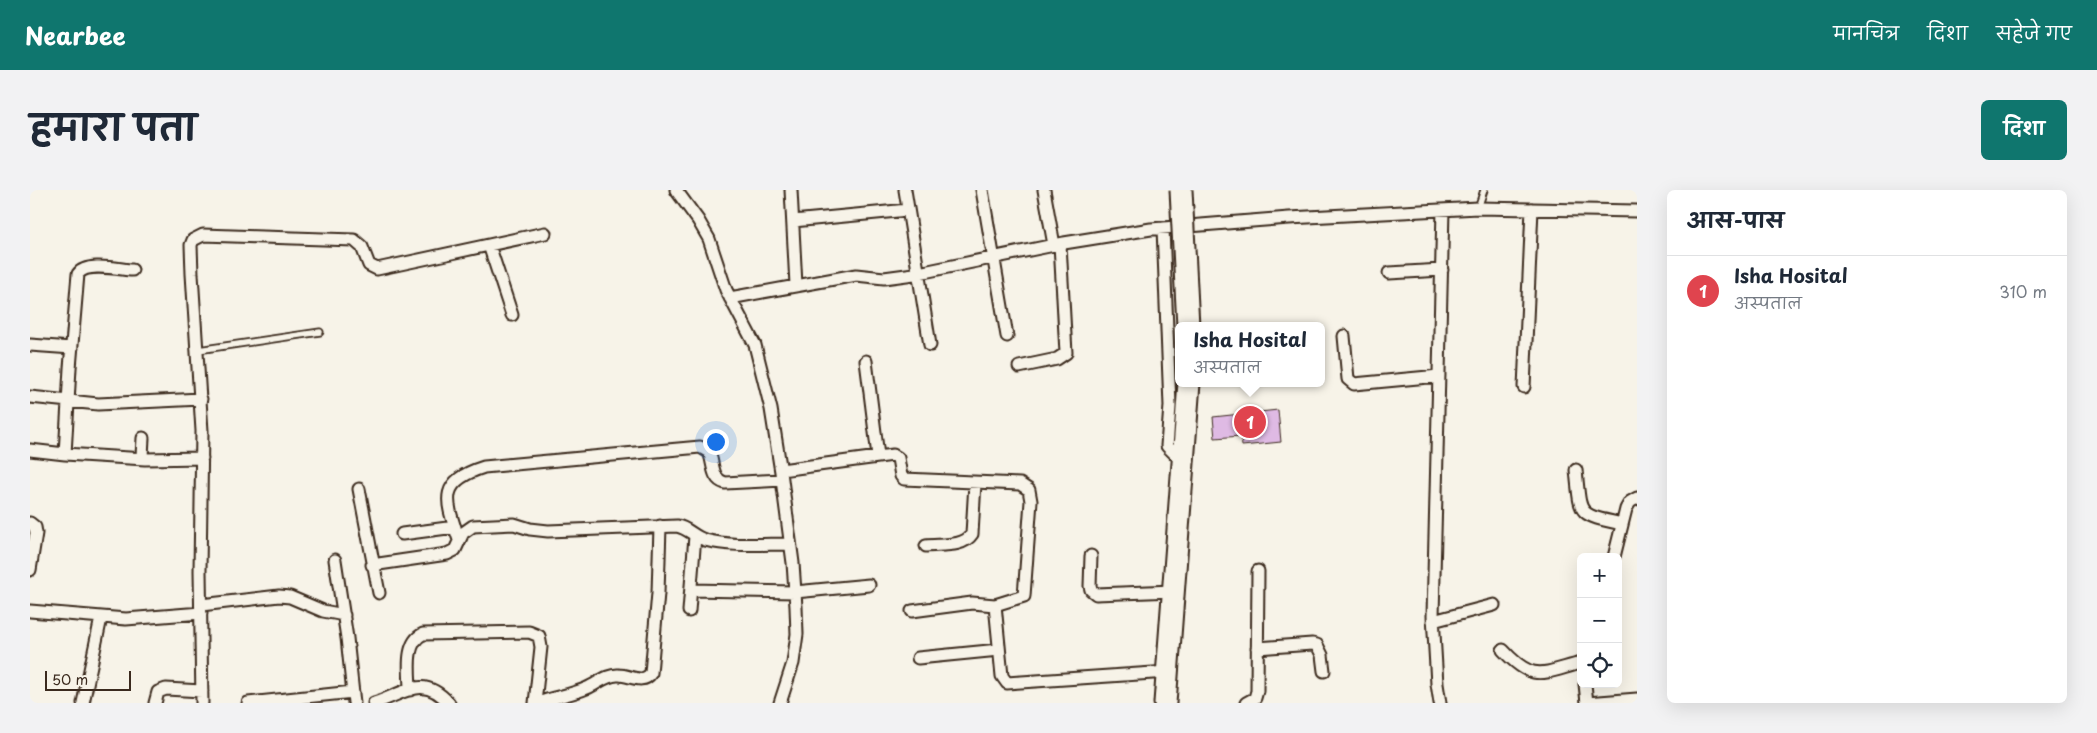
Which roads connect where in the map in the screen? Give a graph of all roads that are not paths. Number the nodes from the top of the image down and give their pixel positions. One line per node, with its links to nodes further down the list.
1 (676, 190): 24 (street)
2 (790, 190): 13 (street)
3 (905, 190): 10 (street)
4 (982, 190): 18 (street)
5 (1044, 190): 17 (street)
6 (1181, 190): 26 (highway, bridge)
7 (1484, 190): 8 (lane)
8 (1478, 208): 9 (street); 11 (street)
9 (1532, 209): 12 (street); 38 (street)
10 (908, 210): 13 (street); 21 (street)
11 (1443, 210): 14 (street); 20 (street)
12 (1637, 211)
13 (793, 221): 23 (street)
14 (1163, 228): 17 (street); 48 (street)
15 (545, 233): 16 (street)
16 (490, 245): 25 (street); 33 (street)
17 (1057, 245): 18 (street); 35 (street)
18 (993, 258): 21 (street); 28 (street)
19 (132, 270): 32 (street)
20 (1442, 270): 22 (street); 36 (street)
21 (920, 273): 23 (street); 31 (street)
22 (1389, 273)
23 (796, 285): 24 (street)
24 (730, 298): 50 (street)
25 (512, 315)
26 (1188, 322)
27 (320, 332): 33 (lane)
28 (1006, 336)
29 (1344, 336): 36 (street)
30 (30, 345): 32 (street)
31 (930, 345)
32 (72, 348): 41 (street)
33 (198, 350): 40 (street)
34 (866, 361): 45 (street)
35 (1019, 367)
36 (1439, 376): 82 (street)
37 (1188, 387): 48 (highway)
38 (1524, 387)
39 (30, 396): 41 (street)
40 (201, 399): 41 (street); 46 (street)
41 (69, 400): 44 (street)
42 (143, 438): 47 (street)
43 (30, 450): 44 (street)
44 (66, 454): 47 (street)
45 (878, 456): 50 (street); 51 (street)
46 (202, 458): 47 (street); 76 (street)
47 (145, 459)
48 (1184, 463): 71 (highway)
49 (1576, 470): 55 (street)
50 (782, 475): 57 (street); 61 (street)
51 (975, 483): 62 (street); 74 (street)
52 (359, 489): 66 (street)
53 (1637, 498): 55 (street)
54 (30, 523): 67 (street)
55 (1622, 524): 63 (street)
56 (660, 526): 59 (street); 60 (street); 101 (street)
57 (455, 527): 58 (street); 60 (street)
58 (402, 534)
59 (695, 536): 61 (street); 70 (street)
60 (459, 540): 66 (street)
61 (790, 544): 73 (street)
62 (926, 546)
63 (1615, 553)
64 (1091, 556): 71 (street)
65 (335, 560): 80 (street)
66 (372, 565): 72 (street)
67 (30, 570)
68 (1258, 572): 83 (street)
69 (869, 585): 73 (street)
70 (691, 590): 73 (street); 78 (street)
71 (1174, 591): 88 (highway)
72 (378, 592)
73 (795, 592): 102 (street)
74 (995, 605): 79 (street); 84 (street)
75 (1494, 606): 82 (street)
76 (201, 609): 80 (street); 81 (street); 92 (street)
77 (30, 611): 81 (street)
78 (689, 611)
79 (912, 611)
80 (344, 615): 93 (street)
81 (101, 618): 96 (street)
82 (1433, 621): 105 (street)
83 (1257, 648): 89 (street); 104 (street)
84 (999, 650): 86 (street); 88 (street)
85 (1503, 650): 87 (street)
86 (918, 658)
87 (1577, 664)
88 (1168, 672): 103 (highway)
89 (1324, 672)
90 (1585, 688): 106 (street)
91 (410, 690): 99 (street); 100 (street); 101 (street)
92 (202, 697): 97 (street)
93 (353, 697): 95 (street)
94 (1637, 699): 106 (street)
95 (290, 700): 98 (street)
96 (83, 703)
97 (155, 703)
98 (250, 703)
99 (374, 703)
100 (449, 703)
101 (537, 703)
102 (780, 703)
103 (1165, 703)
104 (1246, 703)
105 (1440, 703)
106 (1587, 703)

